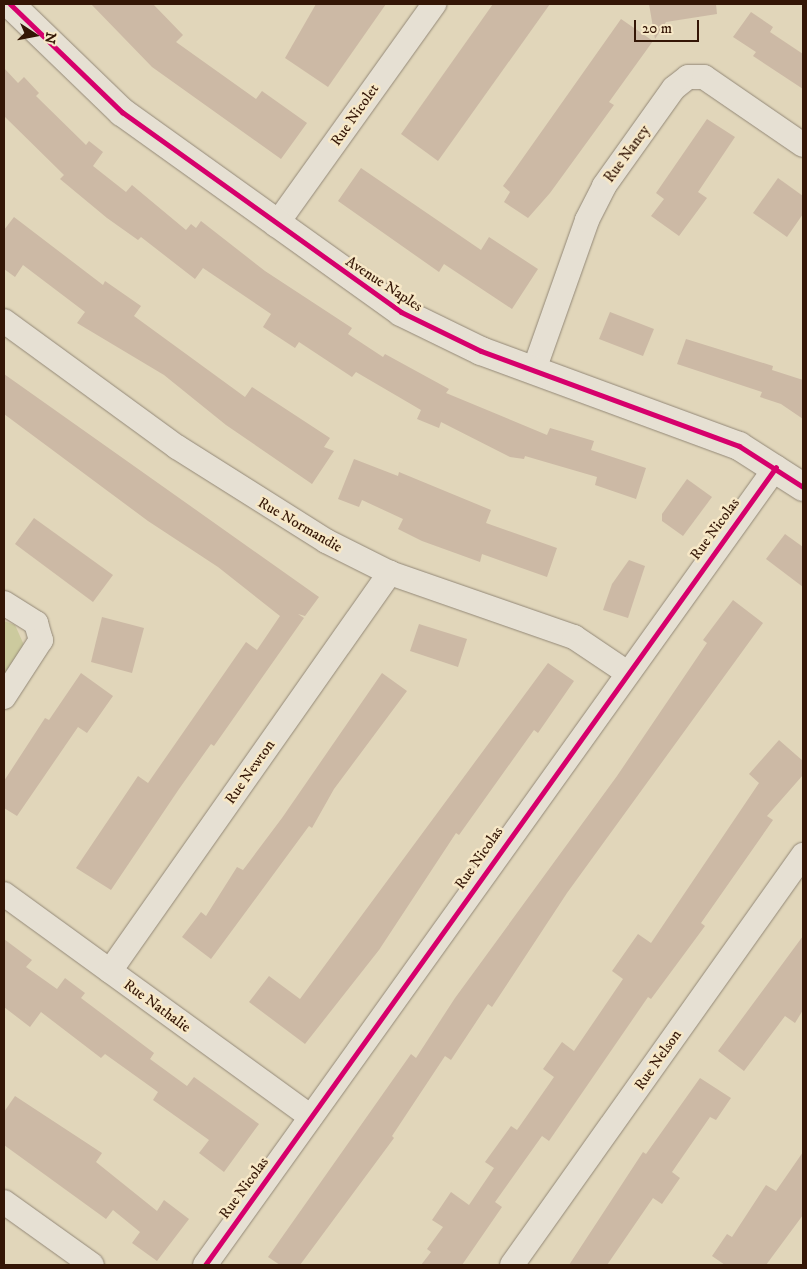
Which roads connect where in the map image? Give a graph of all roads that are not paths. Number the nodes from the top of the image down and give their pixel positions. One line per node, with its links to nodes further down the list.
1 (10, 4): 4 (street, Avenue Naples)
2 (434, 4): 4 (street, Rue Nicolet)
3 (803, 145): 6 (street, Rue Nancy)
4 (276, 225): 6 (street, Avenue Naples)
5 (4, 321): 9 (street, Rue Normandie)
6 (534, 370): 7 (street, Avenue Naples)
7 (776, 467): 8 (street, Avenue Naples); 11 (street, Rue Nicolas)
8 (803, 487)
9 (390, 573): 11 (street, Rue Normandie); 15 (street, Rue Newton)
10 (4, 604): 12 (street)
11 (626, 672): 16 (street, Rue Nicolas)
12 (4, 697)
13 (803, 855): 20 (street, Rue Nelson)
14 (4, 894): 15 (street, Rue Nathalie)
15 (110, 971): 16 (street, Rue Nathalie)
16 (311, 1117): 19 (street, Rue Nicolas)
17 (4, 1202): 18 (street)
18 (92, 1265)
19 (205, 1265)
20 (512, 1265)

